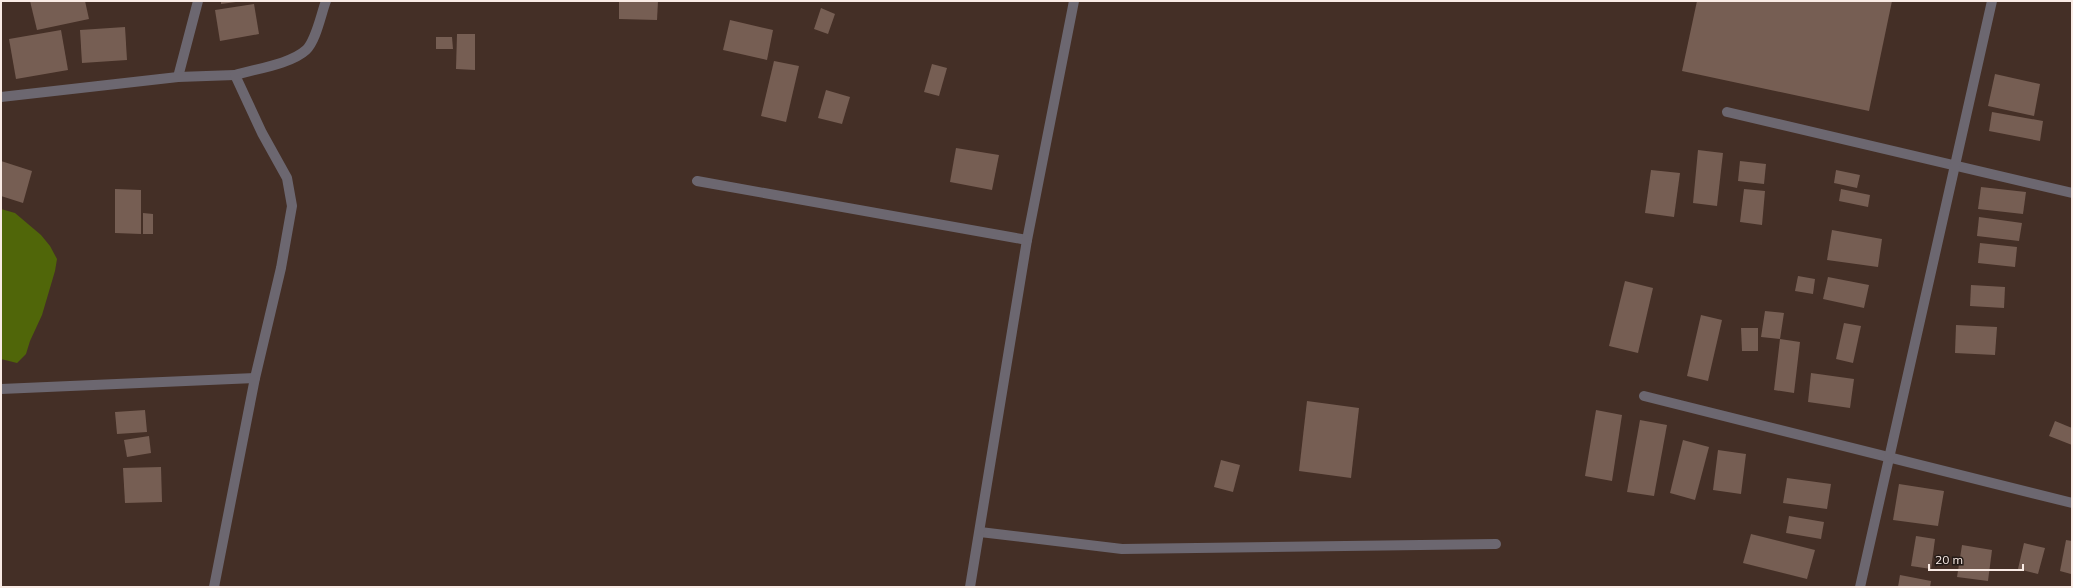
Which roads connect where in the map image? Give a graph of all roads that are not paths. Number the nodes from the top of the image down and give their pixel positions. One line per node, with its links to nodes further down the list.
1 (198, 1): 6 (street)
2 (326, 1): 5 (street)
3 (1074, 1): 12 (street)
4 (1992, 1): 9 (street)
5 (235, 75): 6 (street); 13 (street)
6 (178, 77): 7 (street)
7 (1, 97)
8 (1727, 112): 9 (street)
9 (1955, 166): 11 (street); 16 (street)
10 (697, 181): 12 (street)
11 (2072, 193)
12 (1027, 240): 18 (street)
13 (255, 378): 14 (street); 20 (street)
14 (1, 389)
15 (1644, 396): 16 (street)
16 (1889, 457): 17 (street); 22 (street)
17 (2072, 503)
18 (980, 532): 19 (street); 21 (street)
19 (1496, 544)
20 (214, 587)
21 (970, 587)
22 (1860, 587)

